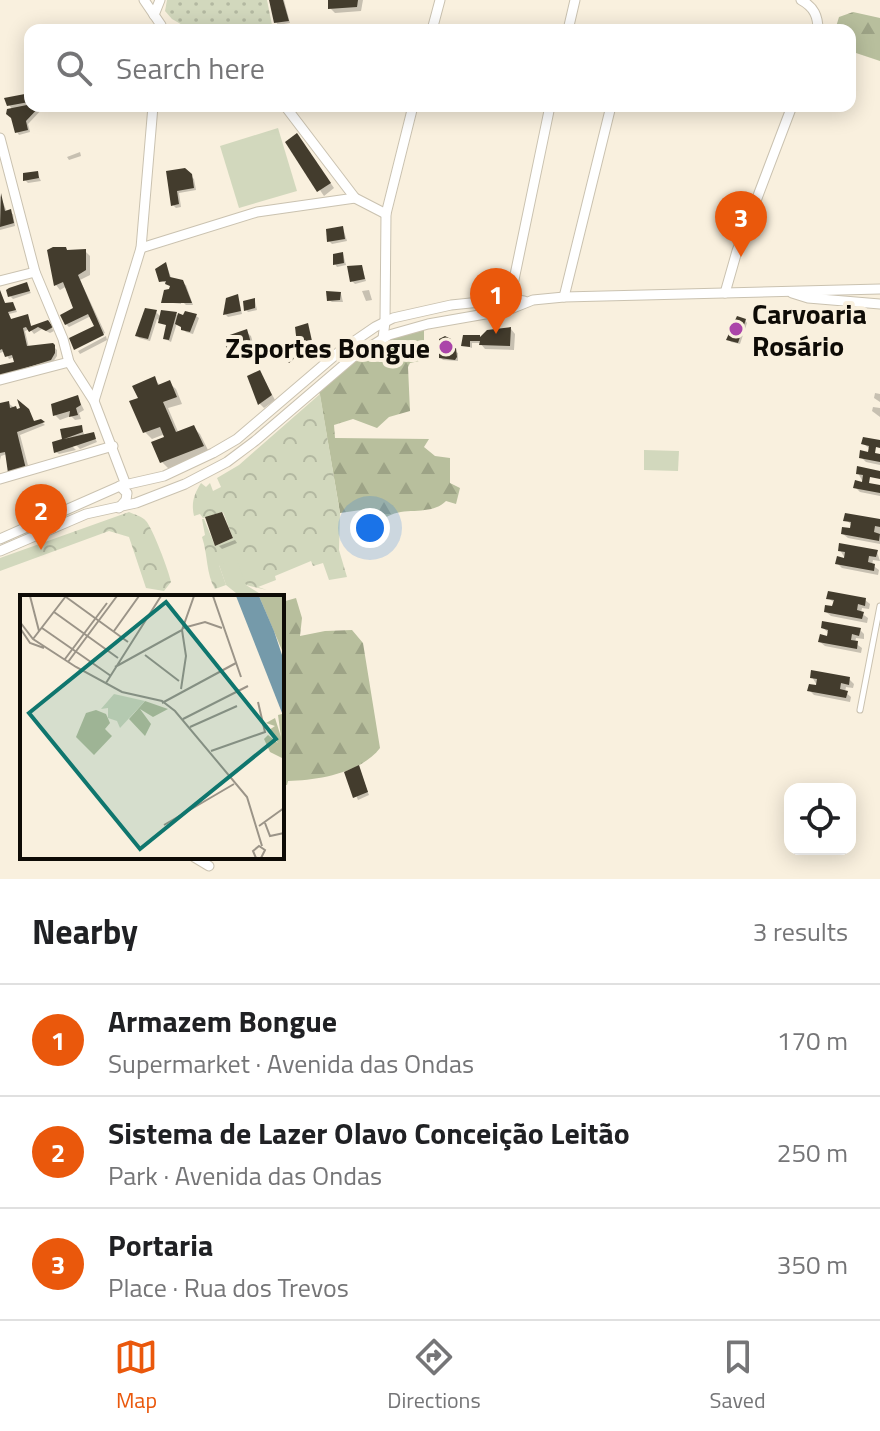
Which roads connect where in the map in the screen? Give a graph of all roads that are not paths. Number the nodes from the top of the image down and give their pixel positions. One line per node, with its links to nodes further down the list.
1 (144, 0): 6 (street)
2 (160, 0): 6 (street)
3 (440, 0): 8 (street)
4 (575, 0): 9 (street)
5 (801, 0): 10 (street)
6 (154, 15): 7 (street)
7 (160, 24)
8 (434, 24)
9 (569, 24)
10 (818, 24)
11 (152, 112): 20 (street)
12 (290, 112): 18 (street)
13 (412, 112): 19 (street)
14 (549, 112): 29 (street)
15 (610, 112): 27 (street)
16 (790, 112): 26 (street)
17 (0, 138): 21 (street)
18 (355, 198): 19 (street); 20 (street)
19 (386, 214): 36 (street)
20 (141, 248): 40 (street)
21 (35, 272): 22 (street); 38 (street)
22 (0, 281)
23 (862, 289): 24 (street); 25 (street); 28 (street)
24 (880, 289)
25 (785, 291): 26 (street); 28 (street)
26 (725, 293): 27 (street)
27 (564, 297): 30 (street)
28 (808, 298): 31 (street)
29 (510, 299): 30 (street); 32 (street)
30 (525, 301): 34 (street)
31 (879, 302)
32 (478, 303): 33 (street); 34 (street)
33 (462, 305): 35 (street); 36 (street)
34 (478, 315): 35 (street)
35 (462, 318): 37 (street)
36 (385, 322): 37 (street); 42 (street)
37 (383, 338): 45 (street)
38 (69, 362): 39 (street); 40 (street)
39 (0, 380)
40 (94, 401): 41 (street)
41 (113, 446): 43 (street); 44 (street)
42 (175, 471): 44 (street); 45 (street)
43 (0, 479)
44 (123, 486): 46 (street); 47 (street)
45 (136, 503): 46 (street)
46 (119, 508): 48 (street)
47 (0, 539)
48 (0, 551)
49 (880, 606): 50 (lane)
50 (860, 710)
51 (197, 859): 52 (street)
52 (209, 866)

